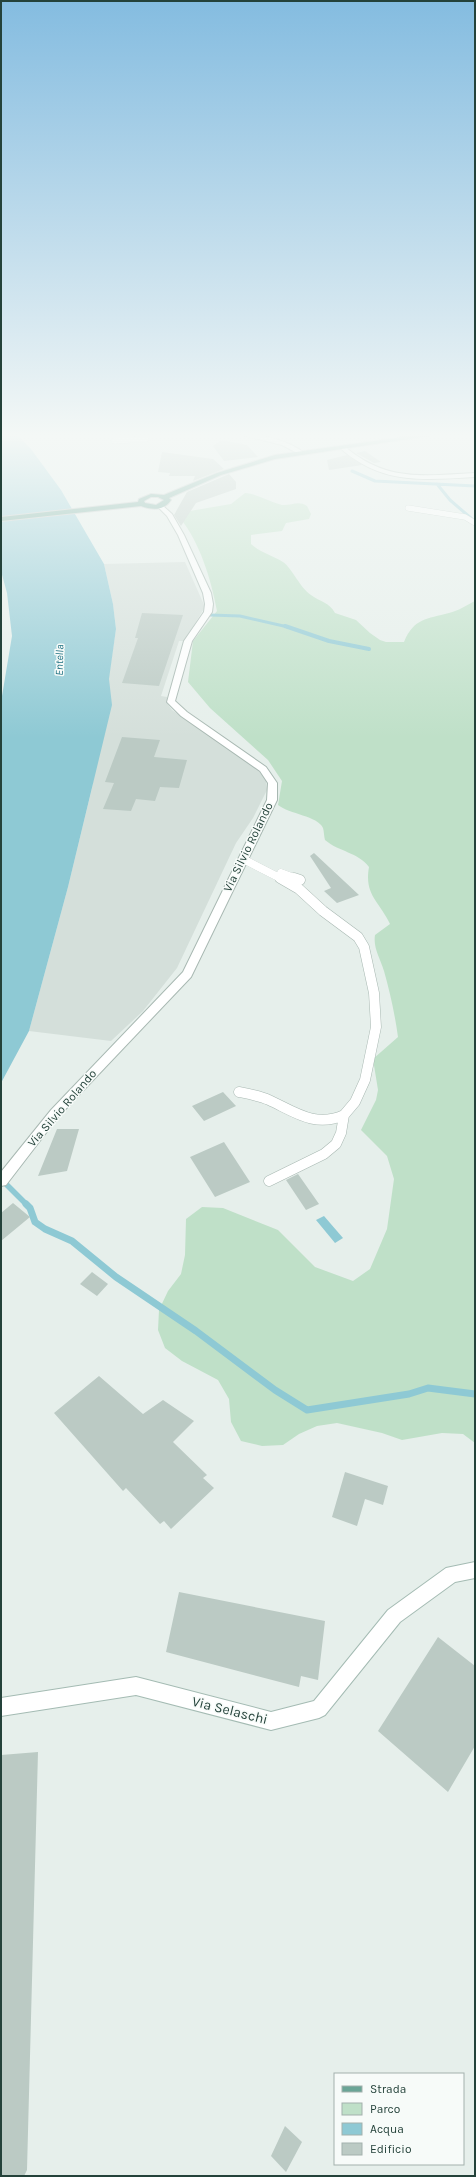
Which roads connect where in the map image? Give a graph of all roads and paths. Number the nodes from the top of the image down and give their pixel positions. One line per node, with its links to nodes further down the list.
1 (181, 535): 2 (street, Via Silvio Rolando)
2 (243, 859): 3 (lane); 7 (street, Via Silvio Rolando)
3 (264, 868): 4 (lane); 6 (lane)
4 (300, 880)
5 (240, 1092): 6 (lane)
6 (344, 1115): 8 (lane)
7 (1, 1180)
8 (269, 1181)
9 (475, 1570): 10 (street, Via Selaschi)
10 (1, 1707)

